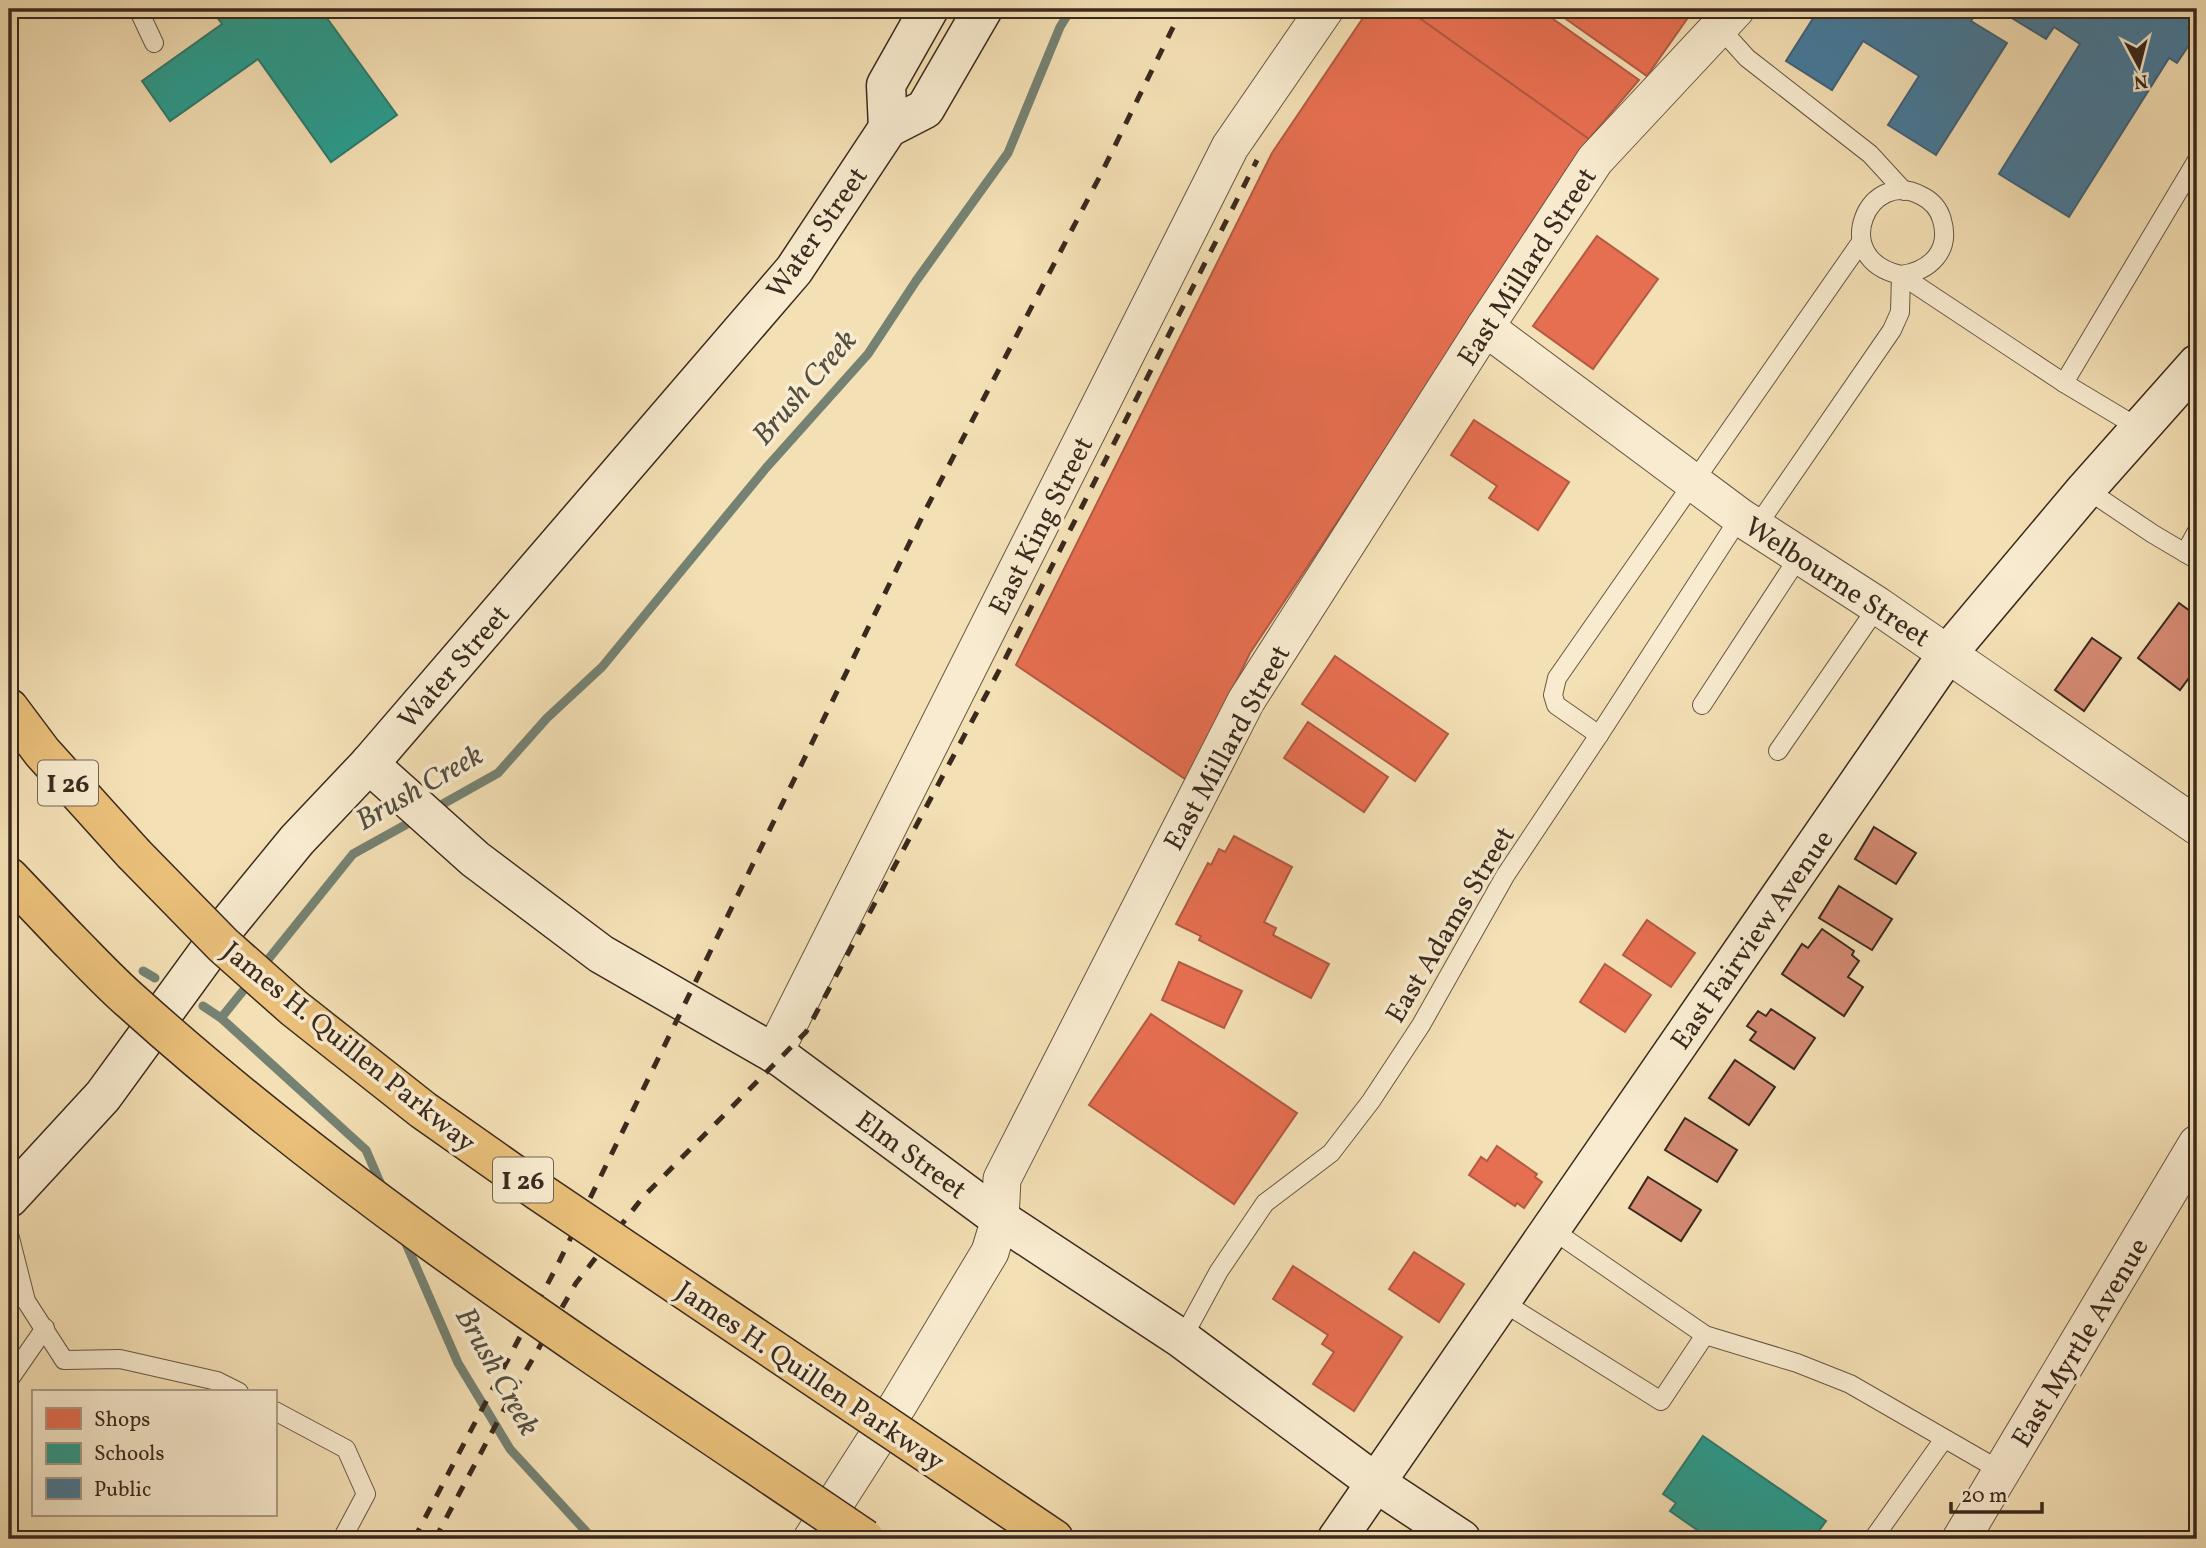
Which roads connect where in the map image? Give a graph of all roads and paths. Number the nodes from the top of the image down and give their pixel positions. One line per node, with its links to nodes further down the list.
1 (138, 9): 6 (lane)
2 (929, 9): 7 (street)
3 (983, 9): 7 (street, Water Street)
4 (1325, 9): 31 (street, East King Street)
5 (1727, 18): 9 (lane); 12 (street, East Millard Street)
6 (154, 43)
7 (888, 128): 28 (street, Water Street)
8 (2197, 160): 14 (lane)
9 (1904, 191): 10 (lane); 11 (lane)
10 (1861, 243): 11 (lane); 16 (lane)
11 (1901, 275): 14 (lane); 18 (lane, East Adams Street)
12 (1485, 327): 16 (street, Welbourne Street); 34 (street, East Millard Street)
13 (2191, 382): 15 (street, East Fairview Avenue)
14 (2064, 383): 15 (lane)
15 (2139, 428): 17 (street, East Fairview Avenue)
16 (1693, 481): 18 (street, Welbourne Street); 26 (lane)
17 (2086, 489): 21 (lane); 23 (street, East Fairview Avenue)
18 (1749, 522): 20 (street, Welbourne Street); 26 (lane, East Adams Street)
19 (2197, 531): 21 (lane)
20 (1800, 555): 22 (street, Welbourne Street); 24 (lane)
21 (2191, 556)
22 (1878, 606): 23 (street, Welbourne Street); 27 (lane)
23 (1948, 653): 29 (street, Welbourne Street); 35 (street, East Fairview Avenue)
24 (1702, 705)
25 (9, 708): 50 (highway, James H. Quillen Parkway / I 26, bridge)
26 (1599, 735): 40 (lane, East Adams Street)
27 (1778, 751)
28 (369, 764): 31 (street, Elm Street); 33 (street, Water Street)
29 (2197, 826)
30 (9, 877): 49 (highway, bridge)
31 (774, 1053): 34 (street, Elm Street)
32 (2197, 1144): 45 (street, East Myrtle Avenue)
33 (9, 1198)
34 (1000, 1219): 40 (street, Elm Street); 48 (street, East Millard Street)
35 (1551, 1228): 37 (street, East Fairview Avenue); 39 (lane)
36 (9, 1234): 38 (lane)
37 (1501, 1301): 39 (lane); 46 (street, East Fairview Avenue)
38 (45, 1328): 41 (lane); 42 (lane)
39 (1705, 1335): 44 (lane)
40 (1182, 1339): 46 (street, Elm Street)
41 (9, 1380)
42 (235, 1390)
43 (276, 1412): 47 (lane)
44 (1944, 1439): 45 (lane); 53 (lane)
45 (2001, 1471): 54 (street, East Myrtle Avenue)
46 (1376, 1483): 51 (street, East Fairview Avenue); 52 (street, Elm Street)
47 (342, 1539)
48 (812, 1539)
49 (865, 1539)
50 (1054, 1539)
51 (1337, 1539)
52 (1461, 1539)
53 (1872, 1539)
54 (1961, 1539)

